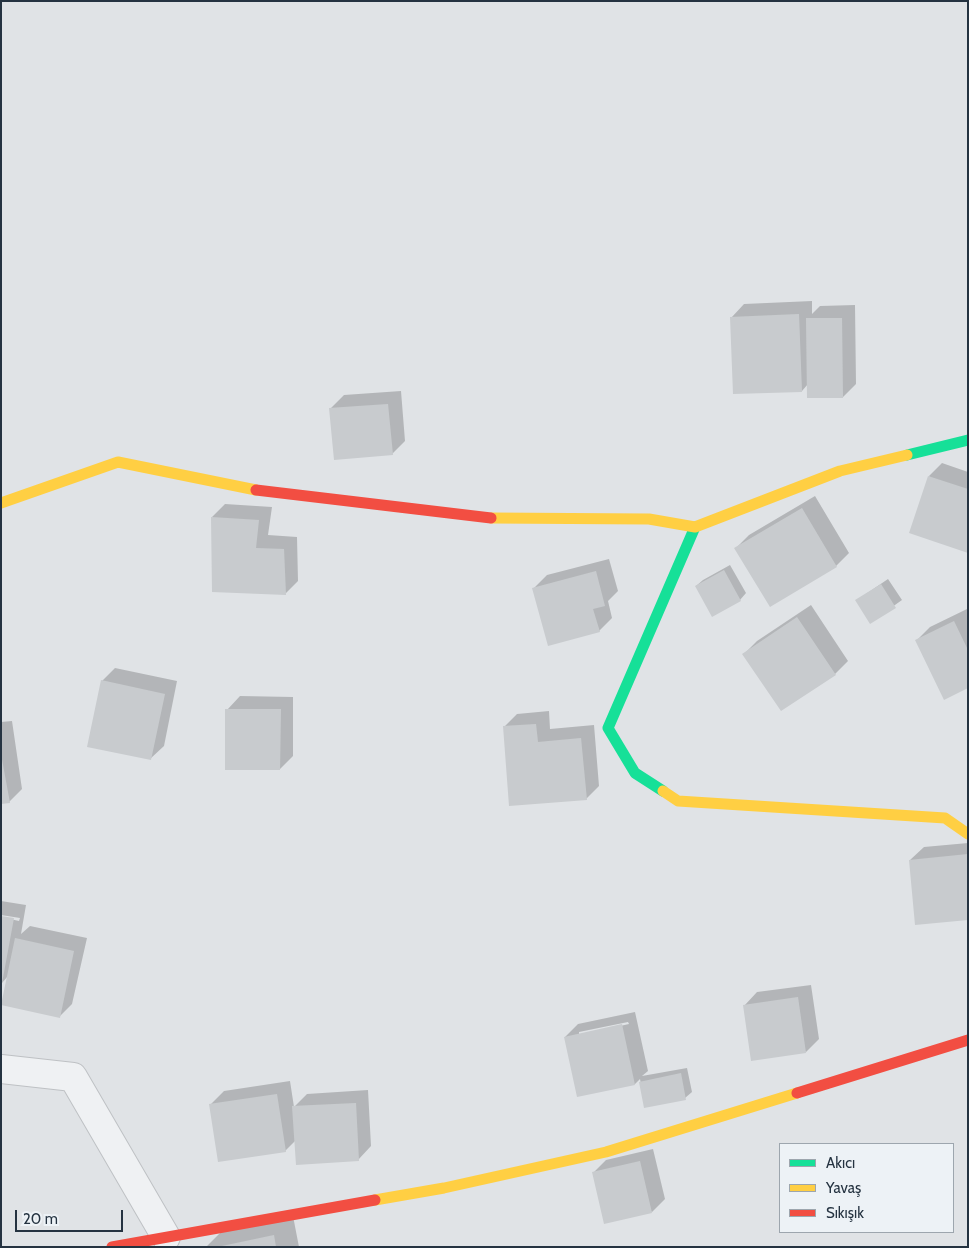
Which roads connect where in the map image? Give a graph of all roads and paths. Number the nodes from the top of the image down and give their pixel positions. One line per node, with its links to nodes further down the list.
1 (968, 440): 3 (street)
2 (1, 503): 3 (street)
3 (695, 527): 4 (street)
4 (968, 834)
5 (968, 1040): 7 (street)
6 (1, 1069): 7 (street)
7 (166, 1237): 8 (street)
8 (112, 1247)

